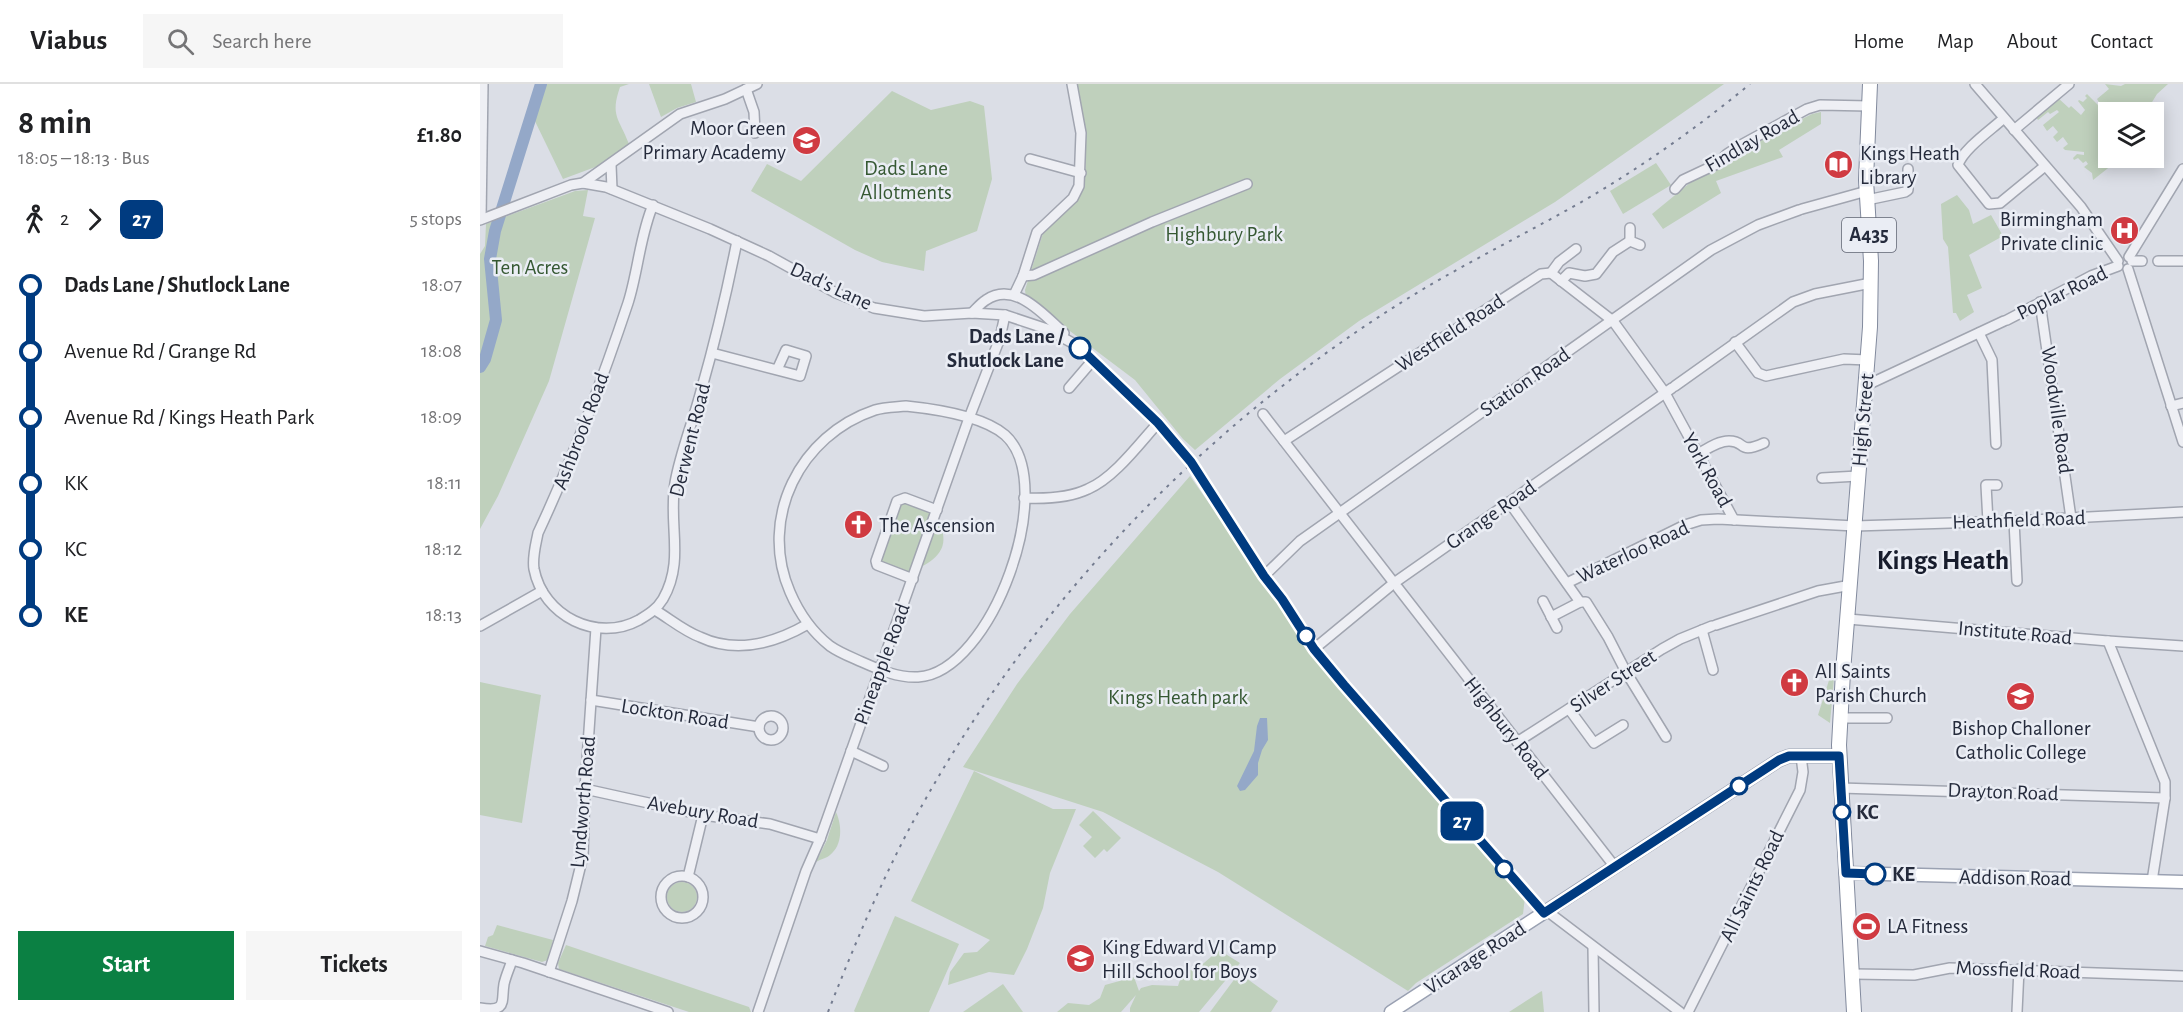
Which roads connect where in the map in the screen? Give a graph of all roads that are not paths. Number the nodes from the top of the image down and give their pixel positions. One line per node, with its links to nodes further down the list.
1 (483, 84): 24 (street)
2 (757, 84): 7 (street)
3 (1072, 84): 17 (street)
4 (1870, 84): 8 (highway, High Street / A435)
5 (1975, 84): 9 (street)
6 (2069, 84): 10 (street)
7 (746, 89): 11 (street); 13 (street)
8 (1869, 106): 21 (street, Findlay Road); 22 (highway, High Street / A435)
9 (2004, 118): 10 (street); 14 (street)
10 (2014, 129): 14 (street)
11 (755, 133)
12 (1030, 159): 17 (street)
13 (610, 165): 18 (street); 20 (street)
14 (2045, 166): 33 (street)
15 (1908, 169): 22 (street, Station Road)
16 (2183, 169): 32 (street)
17 (1081, 173): 35 (street)
18 (583, 183): 20 (street, Dad's Lane); 24 (street)
19 (1247, 184): 35 (street)
20 (612, 189): 23 (street, Dad's Lane)
21 (1675, 189)
22 (1867, 196): 37 (highway, High Street / A435); 42 (street, Station Road)
23 (652, 206): 26 (street, Dad's Lane); 82 (street, Ashbrook Road)
24 (483, 218)
25 (1630, 228): 27 (street)
26 (737, 241): 40 (street, Dad's Lane); 46 (street, Derwent Road)
27 (1630, 241): 28 (street); 36 (street)
28 (1640, 245)
29 (1576, 249): 34 (street)
30 (2158, 261): 31 (street)
31 (2183, 261)
32 (2133, 262): 33 (street); 54 (street)
33 (2118, 263): 39 (street, Poplar Road)
34 (1551, 273): 36 (street); 58 (street, Westfield Road)
35 (1023, 276): 38 (street)
36 (1561, 281): 42 (street)
37 (1871, 283): 44 (street, Grange Road); 48 (highway, High Street / A435)
38 (1014, 295): 40 (street); 45 (street)
39 (2040, 302): 43 (street, Poplar Road); 71 (street, Woodville Road)
40 (972, 313): 41 (street, Dad's Lane)
41 (1005, 315): 45 (street, Dad's Lane); 56 (street, Pineapple Road)
42 (1613, 321): 52 (street, York Road); 70 (street, Station Road)
43 (1979, 333): 50 (street, Poplar Road); 61 (street)
44 (1735, 342): 48 (street); 52 (street, Grange Road)
45 (1077, 346): 47 (street, Dad's Lane)
46 (712, 353): 49 (street); 85 (street, Derwent Road)
47 (1093, 360): 51 (street); 57 (street, Dad's Lane)
48 (1868, 360): 50 (highway, High Street / A435)
49 (777, 370)
50 (1865, 386): 63 (highway, High Street / A435)
51 (1069, 388)
52 (1670, 389): 62 (street, York Road); 67 (street, Grange Road)
53 (2183, 403): 54 (street)
54 (2171, 406): 59 (street)
55 (1263, 414): 58 (street, Highbury Road)
56 (969, 418): 66 (street); 68 (street, Pineapple Road); 88 (street)
57 (1158, 423): 66 (street); 76 (street, Dad's Lane)
58 (1284, 441): 70 (street, Highbury Road)
59 (2183, 442)
60 (1764, 443): 62 (street)
61 (1996, 444)
62 (1698, 454): 72 (street, York Road)
63 (1858, 476): 64 (street); 75 (highway, High Street / A435)
64 (1822, 478)
65 (1997, 485): 74 (street)
66 (1024, 498): 96 (street)
67 (1509, 502): 79 (street); 80 (street, Grange Road)
68 (937, 510): 77 (street, Pineapple Road); 77 (street)
69 (2183, 512): 71 (street, Heathfield Road)
70 (1340, 513): 76 (street, Station Road); 80 (street, Highbury Road)
71 (2071, 518): 73 (street, Heathfield Road)
72 (1734, 520): 75 (street, York Road); 79 (street, Waterloo Road)
73 (2014, 521): 74 (street, Heathfield Road); 78 (street)
74 (1988, 522): 75 (street, Heathfield Road)
75 (1848, 526): 81 (highway, High Street / A435)
76 (1264, 576): 95 (street, Dad's Lane)
77 (913, 579): 96 (street, Pineapple Road)
78 (2017, 581)
79 (1567, 583): 84 (street)
80 (1396, 585): 95 (street, Grange Road); 106 (street, Highbury Road)
81 (1851, 585): 87 (highway, High Street / A435); 92 (street, Silver Street)
82 (542, 591): 89 (street); 90 (street, Ashbrook Road)
83 (1543, 601): 86 (street)
84 (1580, 602): 86 (street); 98 (street)
85 (656, 610): 88 (street); 90 (street)
86 (1551, 617): 91 (street)
87 (1848, 619): 93 (street, Institute Road); 101 (highway, High Street / A435)
88 (808, 624): 96 (street)
89 (480, 626)
90 (596, 628): 99 (street, Lyndworth Road)
91 (1557, 628)
92 (1702, 630): 97 (street); 98 (street, Silver Street)
93 (2108, 641): 94 (street, Institute Road); 113 (street)
94 (2183, 646)
95 (1314, 649): 121 (street, Dad's Lane)
96 (881, 669): 107 (street, Pineapple Road)
97 (1713, 670)
98 (1626, 672): 100 (street, Silver Street); 105 (street)
99 (591, 700): 104 (street, Lockton Road); 112 (street, Lyndworth Road)
100 (1569, 710): 103 (street); 106 (street, Silver Street)
101 (1840, 718): 102 (street); 109 (highway, High Street / A435)
102 (1887, 718)
103 (1623, 725)
104 (759, 727)
105 (1666, 737)
106 (1517, 742): 116 (street, Highbury Road)
107 (851, 751): 110 (street); 115 (street, Pineapple Road)
108 (1801, 756): 109 (main road, Vicarage Road); 116 (main road, Vicarage Road); 135 (street, All Saints Road)
109 (1839, 756): 111 (highway, A435)
110 (883, 766)
111 (1840, 788): 113 (street, Drayton Road); 117 (highway, A435)
112 (585, 789): 114 (street, Avebury Road); 126 (street, Lyndworth Road)
113 (2165, 798): 119 (street)
114 (703, 814): 115 (street, Avebury Road); 118 (street)
115 (820, 839): 131 (street, Pineapple Road)
116 (1615, 867): 121 (main road, Vicarage Road)
117 (1846, 873): 119 (main road, Addison Road); 127 (highway, A435)
118 (688, 877): 118 (street)
119 (2152, 881): 120 (main road, Addison Road)
120 (2183, 882)
121 (1545, 912): 122 (street, Dad's Lane); 132 (main road, Vicarage Road)
122 (1593, 946): 133 (street); 134 (street, Dad's Lane)
123 (480, 951): 124 (street)
124 (512, 960): 126 (street); 129 (street)
125 (2019, 969): 127 (street, Mossfield Road); 128 (street, Mossfield Road); 137 (street)
126 (549, 972): 130 (street)
127 (1853, 974): 136 (highway, A435)
128 (2183, 976)
129 (480, 1008)
130 (668, 1012)
131 (758, 1012)
132 (1391, 1012)
133 (1594, 1012)
134 (1680, 1012)
135 (1688, 1012)
136 (1854, 1012)
137 (2017, 1012)

